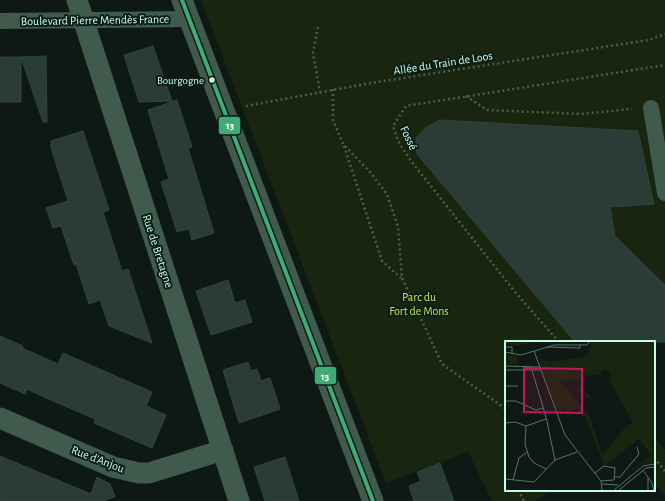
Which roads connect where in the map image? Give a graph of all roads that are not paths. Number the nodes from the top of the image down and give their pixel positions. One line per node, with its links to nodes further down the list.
1 (77, 0): 5 (street, Rue de Bretagne)
2 (182, 0): 3 (street)
3 (189, 19): 5 (street, Boulevard Pierre Mendès France); 11 (street)
4 (0, 21): 5 (street, Boulevard Pierre Mendès France)
5 (83, 21): 9 (street, Rue de Bretagne)
6 (651, 108): 7 (street)
7 (665, 194)
8 (0, 418): 9 (street, Rue d'Anjou)
9 (223, 450): 10 (street, Rue de Bretagne)
10 (239, 501)
11 (374, 501)

